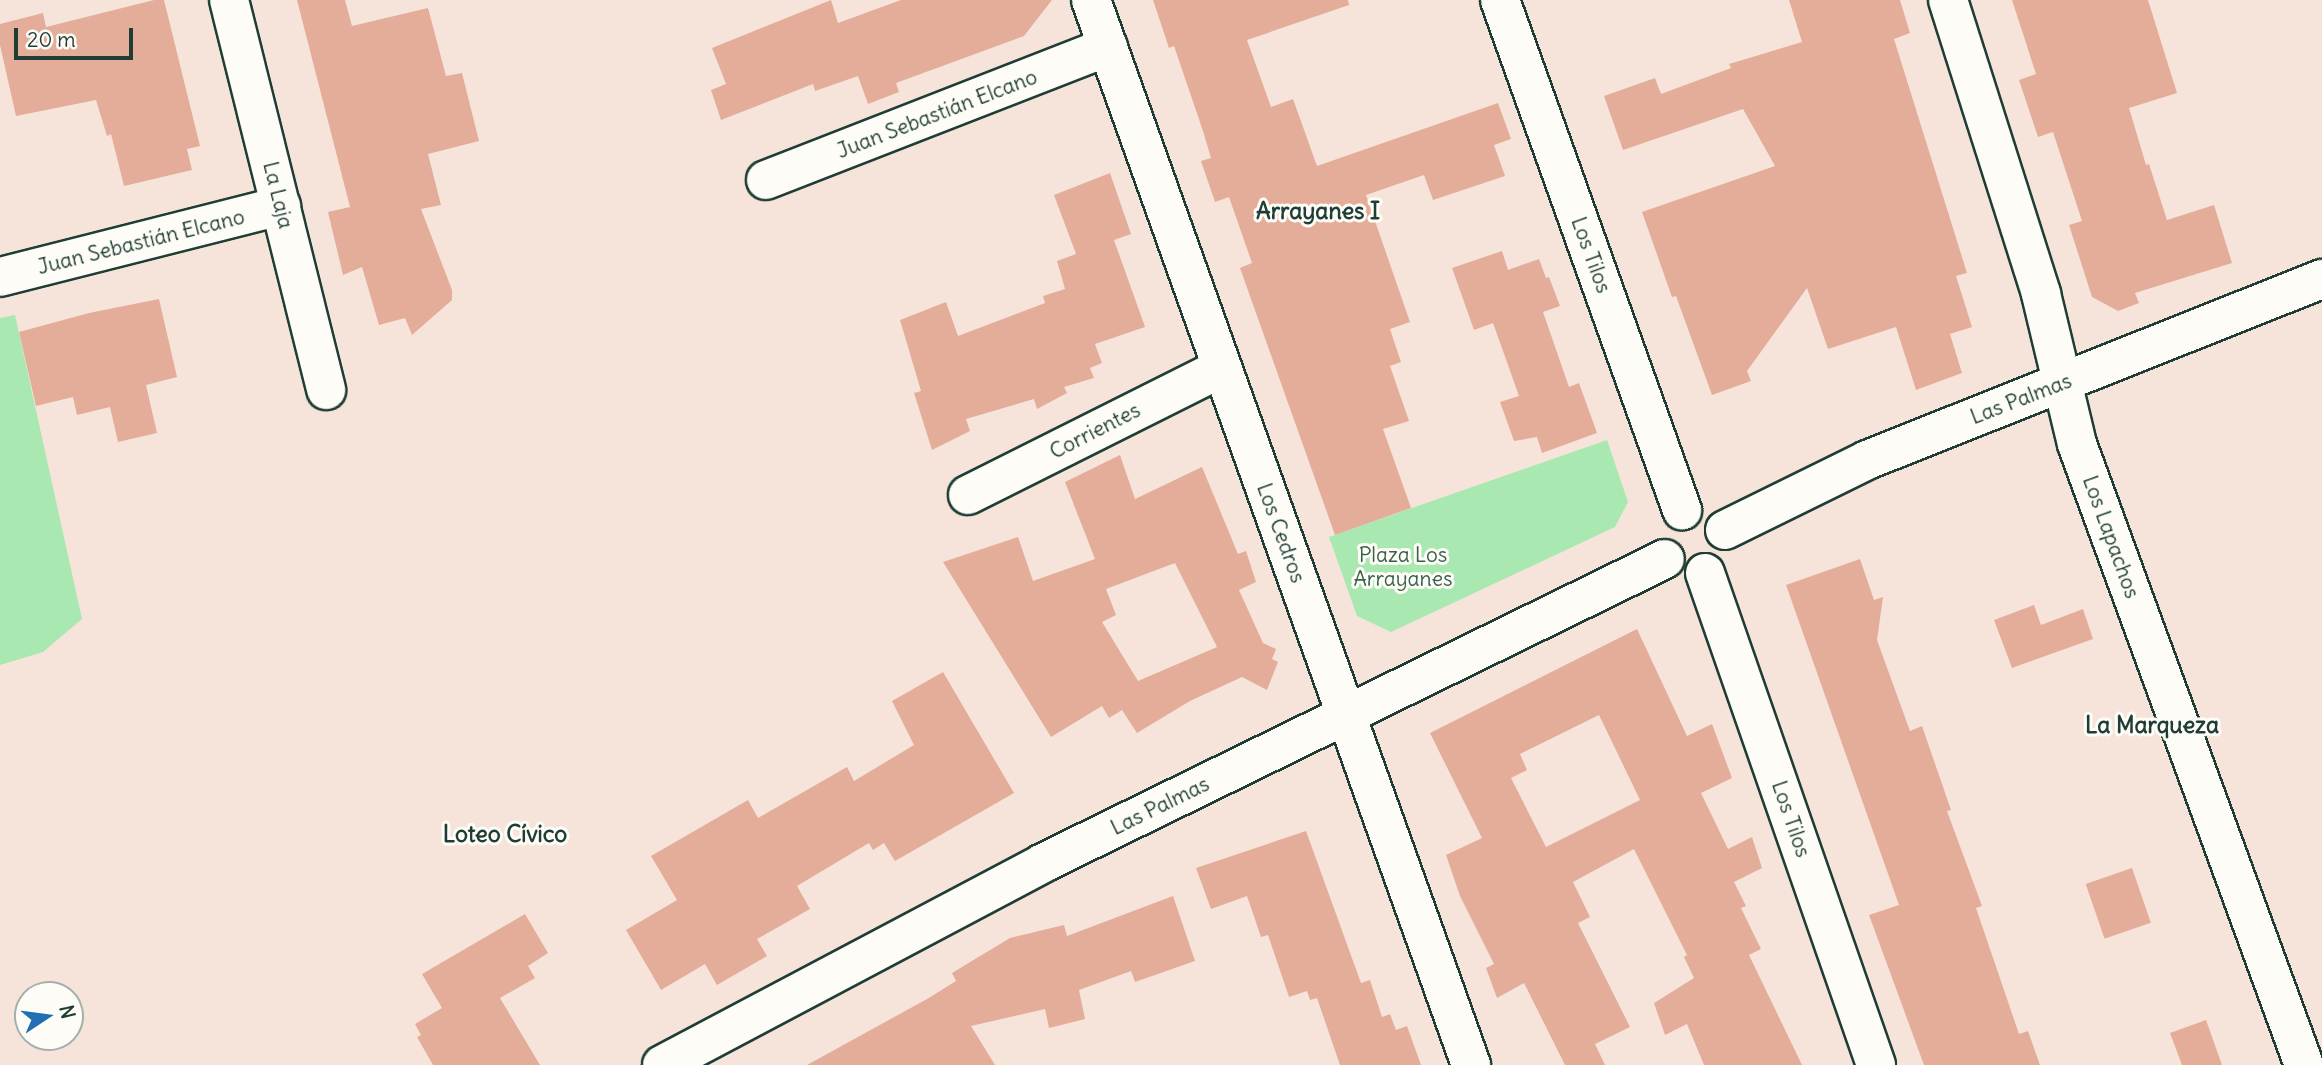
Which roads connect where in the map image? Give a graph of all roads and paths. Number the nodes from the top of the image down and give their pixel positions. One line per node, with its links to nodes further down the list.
1 (229, 0): 7 (street, La Laja)
2 (1091, 0): 5 (street, Los Cedros)
3 (1500, 0): 14 (street, Los Tilos)
4 (1948, 0): 11 (street, Los Lapachos)
5 (1108, 47): 6 (street, Juan Sebastián Elcano); 10 (street, Los Cedros)
6 (766, 180)
7 (281, 206): 8 (street, Juan Sebastián Elcano); 12 (street, La Laja)
8 (0, 277)
9 (2322, 279): 11 (street, Las Palmas)
10 (1222, 368): 13 (street, Corrientes); 18 (street, Los Cedros)
11 (2063, 383): 15 (street, Las Palmas); 22 (street, Los Lapachos)
12 (326, 390)
13 (968, 495)
14 (1682, 510): 15 (street); 16 (street)
15 (1725, 530): 17 (street)
16 (1665, 559): 17 (street); 18 (street, Las Palmas)
17 (1705, 573): 21 (street, Los Tilos)
18 (1346, 715): 19 (street, Las Palmas); 20 (street, Los Cedros)
19 (662, 1065)
20 (1471, 1065)
21 (1876, 1065)
22 (2304, 1065)

